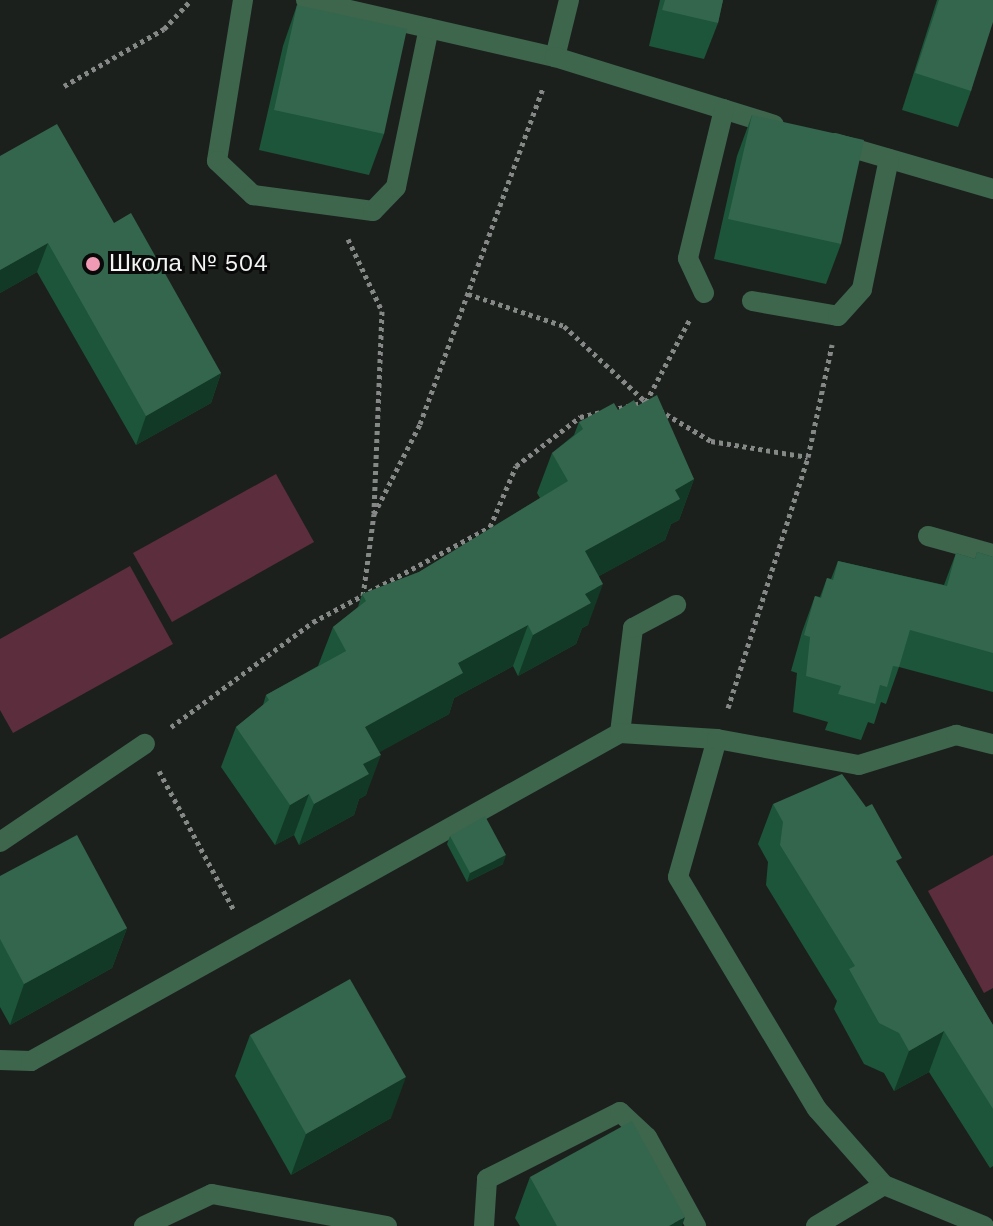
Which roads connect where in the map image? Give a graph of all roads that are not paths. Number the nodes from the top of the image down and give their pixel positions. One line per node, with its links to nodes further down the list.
1 (243, 0): 4 (lane)
2 (306, 0): 4 (lane)
3 (569, 0): 5 (lane)
4 (429, 28): 5 (lane)
5 (555, 57): 6 (lane)
6 (724, 109): 7 (lane); 11 (lane)
7 (790, 130)
8 (819, 138): 9 (lane)
9 (889, 159): 10 (lane); 12 (lane)
10 (993, 189)
11 (704, 293)
12 (752, 301)
13 (928, 536): 14 (lane)
14 (993, 554)
15 (676, 605): 16 (lane)
16 (620, 733): 17 (lane); 21 (lane)
17 (717, 739): 19 (lane); 22 (lane)
18 (145, 744): 20 (lane)
19 (993, 744)
20 (0, 842)
21 (0, 1060)
22 (884, 1185): 27 (lane); 28 (lane)
23 (144, 1226): 24 (lane)
24 (387, 1226)
25 (484, 1226): 26 (lane)
26 (696, 1226)
27 (816, 1226)
28 (984, 1226)

